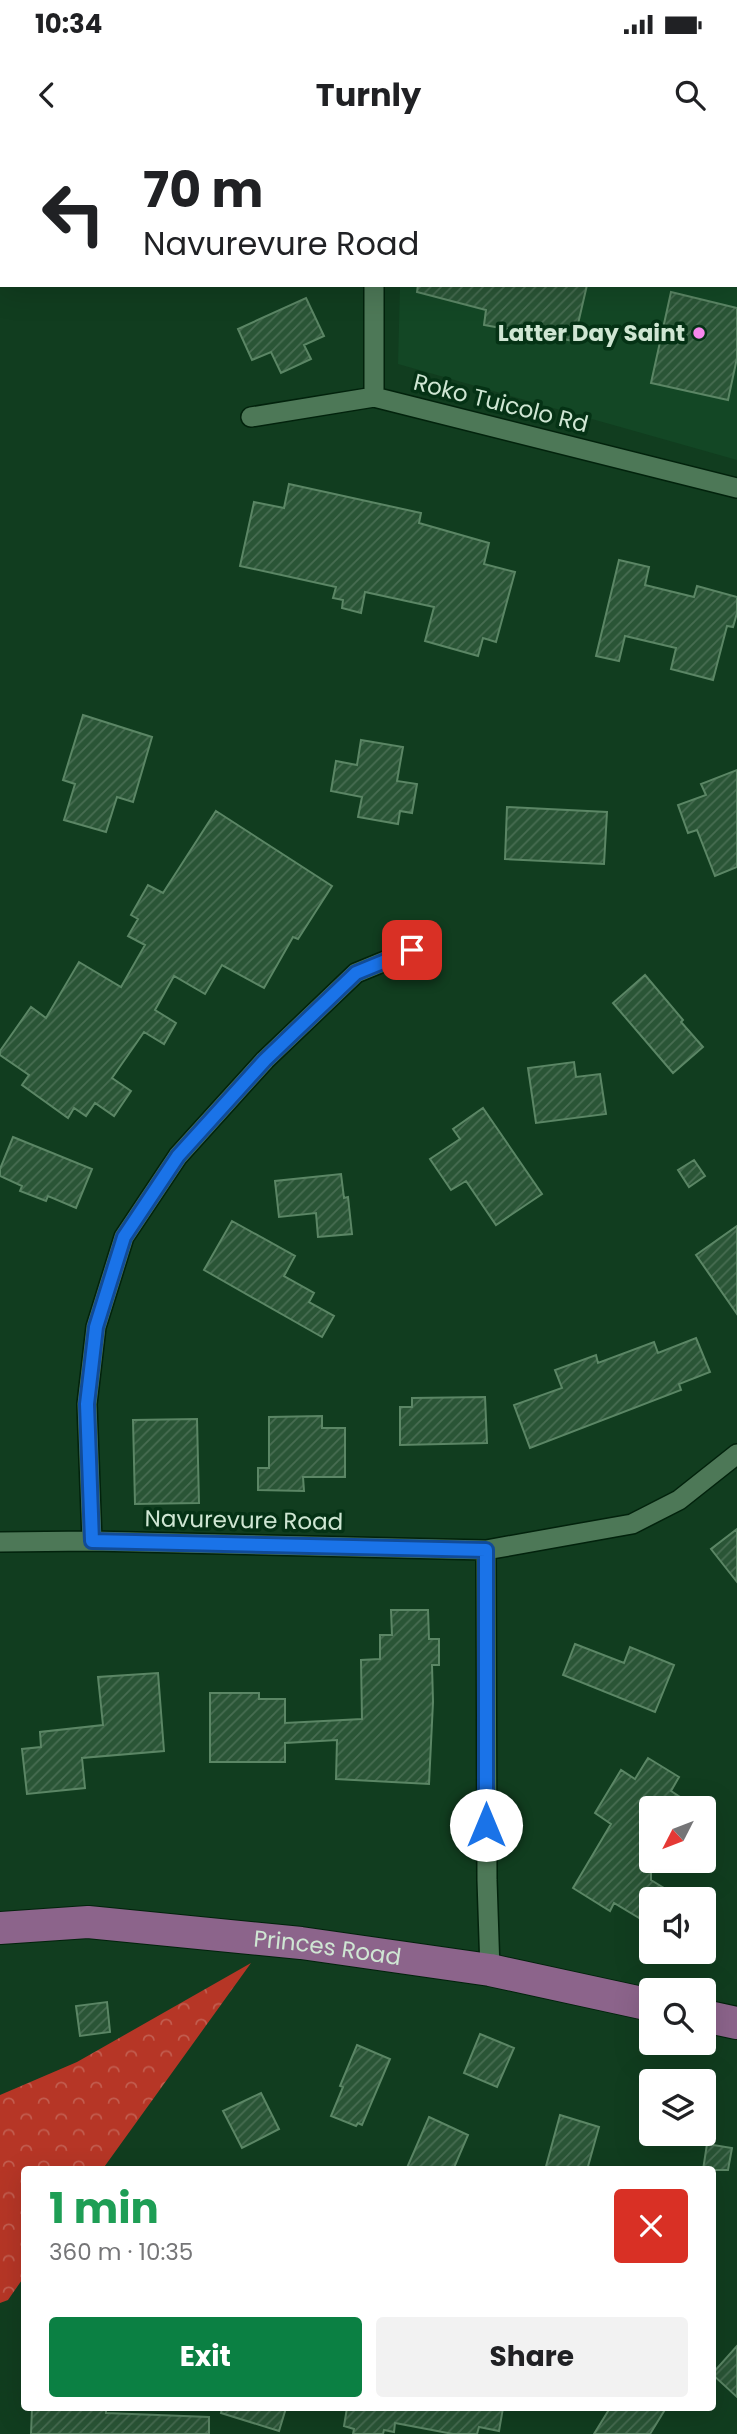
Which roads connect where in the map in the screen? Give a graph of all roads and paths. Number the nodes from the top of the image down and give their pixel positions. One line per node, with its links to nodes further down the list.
1 (374, 287): 2 (street)
2 (374, 397): 3 (street, Roko Tuicolo Rd); 4 (street, Roko Tuicolo Rd)
3 (251, 417)
4 (737, 488)
5 (412, 950): 7 (street)
6 (737, 1454): 9 (street, Navurevure Road)
7 (92, 1541): 8 (street, Navurevure Road); 9 (street, Navurevure Road)
8 (0, 1542)
9 (486, 1550): 11 (street)
10 (0, 1928): 11 (main road, Princes Road)
11 (490, 1970): 12 (main road, Princes Road)
12 (639, 2002)
13 (716, 2019): 14 (main road)
14 (737, 2023)

